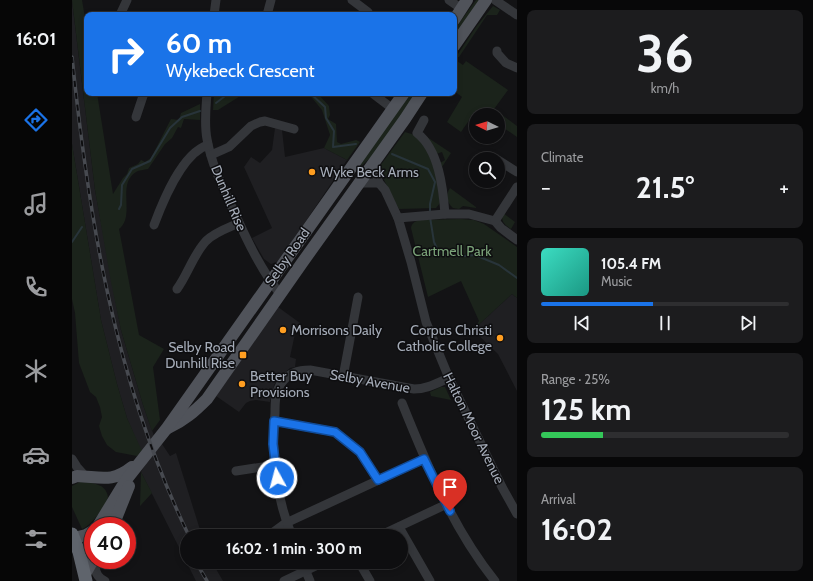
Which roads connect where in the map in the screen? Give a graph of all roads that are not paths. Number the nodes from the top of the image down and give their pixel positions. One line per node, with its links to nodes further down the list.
1 (127, 0): 9 (street)
2 (216, 0): 10 (street)
3 (271, 0): 11 (street)
4 (352, 0): 12 (street)
5 (449, 0): 8 (street)
6 (486, 0): 15 (main road)
7 (495, 0): 13 (street)
8 (464, 5): 14 (main road)
9 (121, 12)
10 (214, 12)
11 (268, 12)
12 (368, 12)
13 (517, 15)
14 (457, 16)
15 (457, 42)
16 (497, 51): 17 (street)
17 (517, 68)
18 (143, 96): 24 (street)
19 (207, 96): 27 (street, Dunhill Rise)
20 (376, 96): 23 (street)
21 (402, 96): 23 (main road, Selby Road)
22 (420, 96): 29 (main road, Selby Road)
23 (393, 109): 41 (main road, Selby Road)
24 (136, 117)
25 (424, 120): 35 (street)
26 (294, 129): 28 (street)
27 (208, 145): 28 (street, Dunhill Rise); 39 (street)
28 (212, 155): 38 (street, Dunhill Rise)
29 (373, 163): 32 (main road, Selby Road); 33 (street, Halton Moor Avenue)
30 (505, 164): 31 (street)
31 (517, 172)
32 (358, 183): 33 (street); 43 (main road, Selby Road)
33 (379, 183): 36 (street, Halton Moor Avenue)
34 (517, 187): 37 (street)
35 (441, 214): 36 (street); 37 (street)
36 (398, 218): 46 (street, Halton Moor Avenue)
37 (495, 221): 40 (street)
38 (239, 223): 41 (street, Dunhill Rise); 42 (street)
39 (154, 225)
40 (517, 240)
41 (270, 282): 43 (street, Dunhill Rise); 49 (main road, Selby Road)
42 (177, 289)
43 (280, 294): 49 (main road, Selby Road)
44 (358, 297): 45 (street)
45 (344, 377): 46 (street, Selby Avenue); 48 (street, Selby Avenue)
46 (449, 378): 61 (street, Halton Moor Avenue)
47 (402, 403): 51 (street)
48 (274, 421): 53 (street); 58 (street)
49 (167, 428): 52 (main road, Selby Road)
50 (72, 459): 55 (street)
51 (424, 459): 58 (street); 60 (street)
52 (140, 463): 57 (main road, Selby Road); 59 (main road, Selby Road); 64 (main road, Selby Road)
53 (275, 466): 54 (street); 65 (street)
54 (236, 471)
55 (86, 477): 56 (main road, Selby Road); 57 (main road, Selby Road)
56 (72, 478)
57 (99, 478): 59 (main road)
58 (378, 480): 65 (street)
59 (114, 499): 62 (main road, Selby Road); 63 (main road)
60 (447, 504): 66 (street); 82 (street)
61 (517, 514)
62 (103, 517)
63 (114, 517)
64 (117, 517)
65 (286, 523): 67 (street); 68 (street)
66 (398, 527): 69 (street); 81 (street)
67 (278, 529)
68 (289, 529)
69 (394, 529)
70 (84, 535): 71 (main road)
71 (73, 536): 76 (highway)
72 (95, 569): 77 (street)
73 (299, 569): 78 (street)
74 (304, 569): 79 (street)
75 (363, 569): 80 (street)
76 (85, 577)
77 (105, 581)
78 (284, 581)
79 (310, 581)
80 (370, 581)
81 (430, 581)
82 (495, 581)

